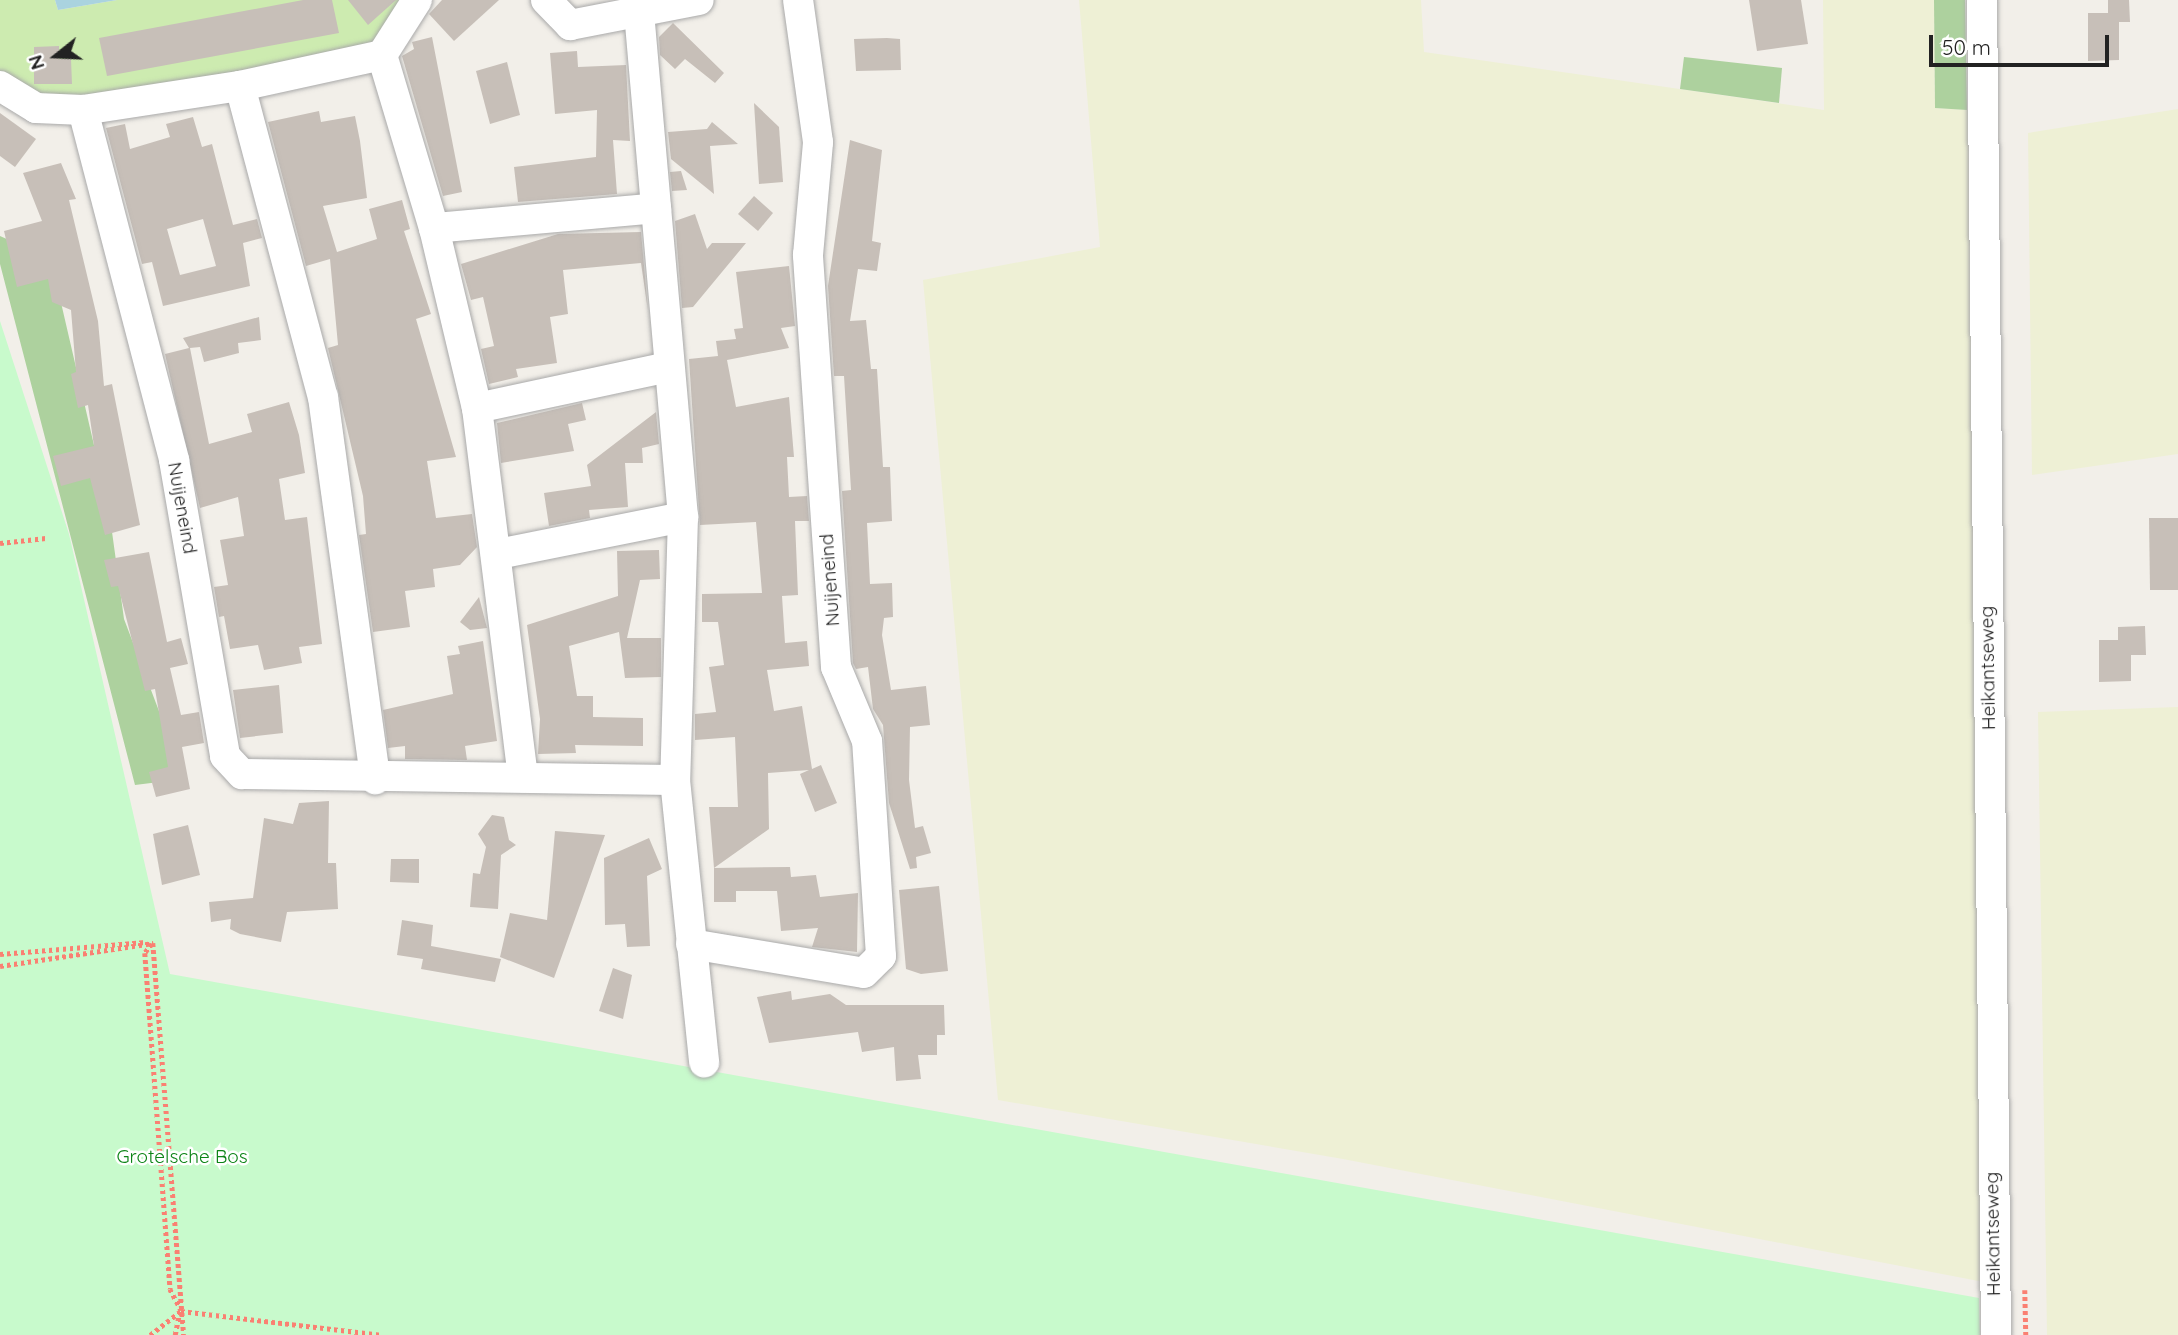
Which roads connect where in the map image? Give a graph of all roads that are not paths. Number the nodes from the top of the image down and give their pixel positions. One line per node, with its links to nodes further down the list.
1 (417, 0): 7 (street)
2 (546, 0): 6 (street)
3 (699, 0): 6 (street)
4 (798, 0): 20 (street, Nuijeneind)
5 (1982, 0): 22 (street, Heikantseweg)
6 (639, 12): 11 (street)
7 (382, 55): 9 (street); 12 (street)
8 (0, 86): 10 (street)
9 (240, 86): 10 (street); 18 (street)
10 (83, 110): 18 (street, Nuijeneind)
11 (656, 208): 12 (street); 13 (street)
12 (434, 228): 14 (street)
13 (668, 367): 14 (street); 15 (street)
14 (477, 408): 16 (street)
15 (683, 517): 16 (street); 19 (street)
16 (498, 554): 17 (street)
17 (523, 777): 18 (street, Nuijeneind); 19 (street, Nuijeneind)
18 (375, 779)
19 (675, 780): 20 (street)
20 (691, 944): 21 (street)
21 (704, 1063)
22 (1996, 1335)

